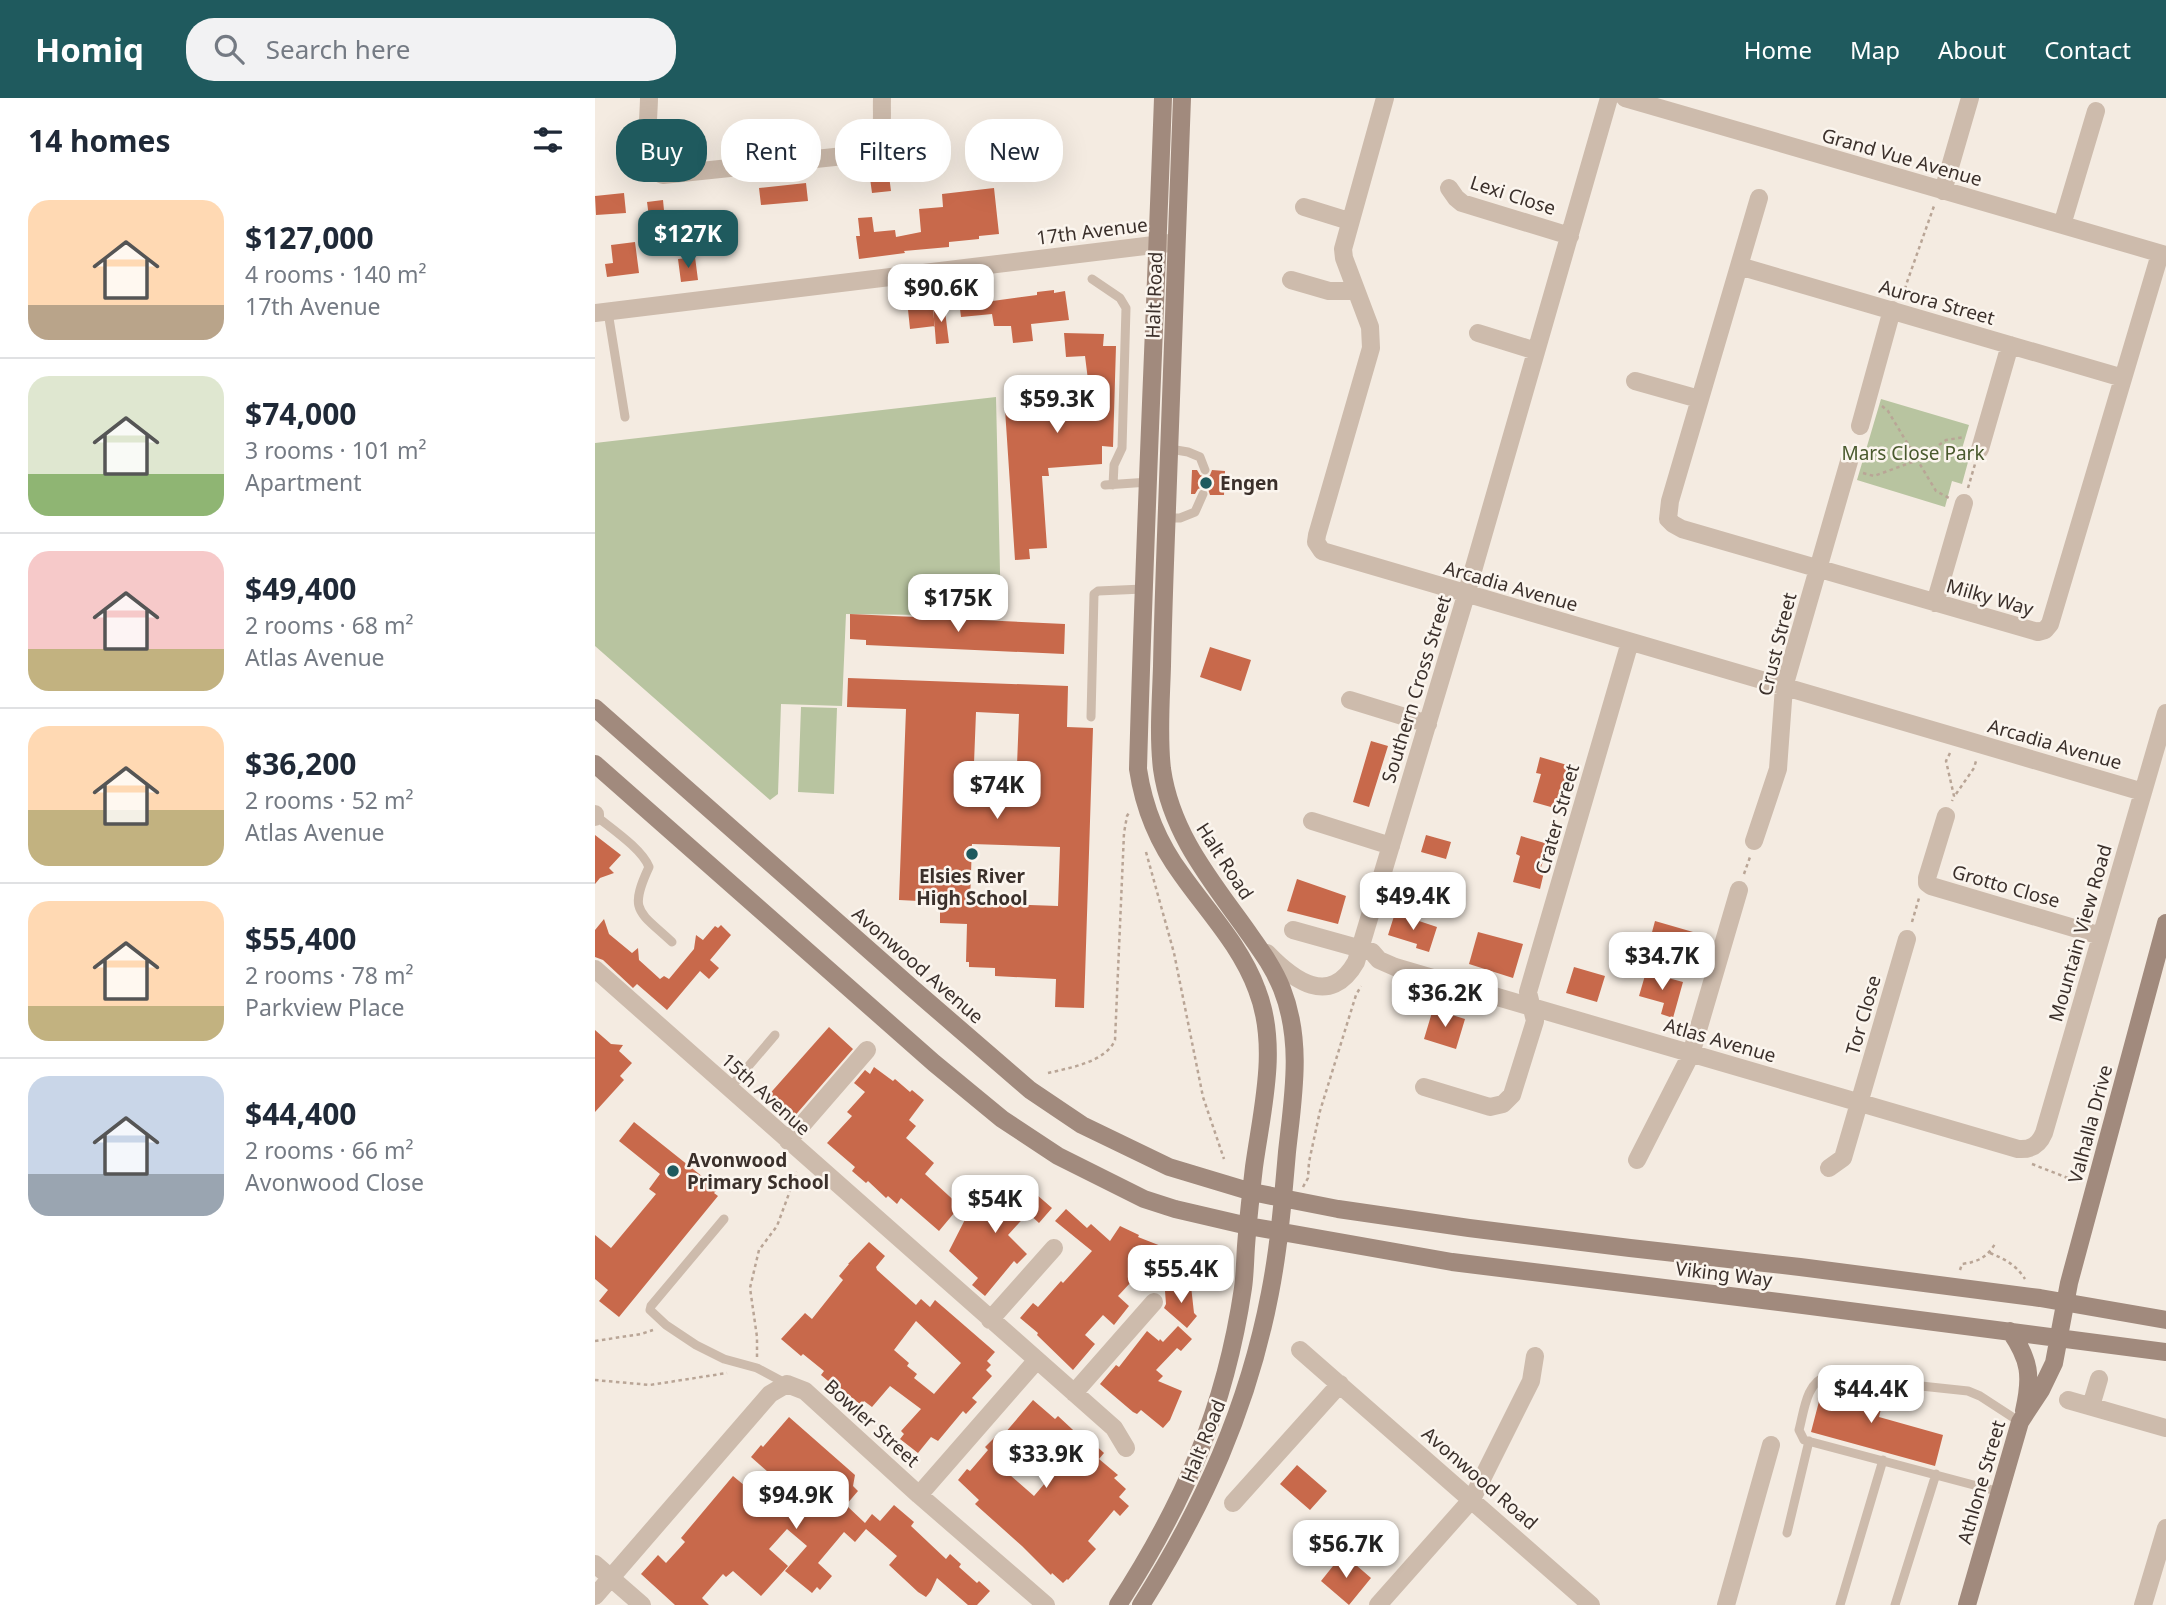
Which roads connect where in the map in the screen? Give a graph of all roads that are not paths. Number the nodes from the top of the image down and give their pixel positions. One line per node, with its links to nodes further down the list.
1 (649, 98): 2 (street)
2 (882, 98)
3 (1163, 98): 18 (main road, Halt Road)
4 (1182, 98): 17 (main road, Halt Road)
5 (1385, 98): 14 (street, Arcadia Avenue)
6 (1609, 98): 16 (street, Southern Cross Street)
7 (1625, 98): 11 (street, Grand Vue Avenue)
8 (1970, 98): 11 (street)
9 (2096, 111): 15 (street)
10 (1449, 188): 16 (street, Lexi Close)
11 (1943, 191): 15 (street, Grand Vue Avenue)
12 (1759, 198): 20 (street, Milky Way)
13 (1304, 207): 14 (street)
14 (1349, 221): 23 (street, Arcadia Avenue)
15 (2062, 225): 19 (street, Grand Vue Avenue)
16 (1570, 236): 28 (street, Southern Cross Street)
17 (1177, 242): 18 (street, 17th Avenue); 34 (main road, Halt Road)
18 (1158, 244): 24 (street, 17th Avenue); 38 (main road, Halt Road)
19 (2163, 255): 29 (street, Milky Way)
20 (1738, 266): 25 (street, Aurora Street); 31 (street, Milky Way)
21 (1092, 279): 38 (lane)
22 (1291, 280): 23 (street)
23 (1356, 291): 44 (street, Arcadia Avenue)
24 (602, 312): 32 (lane)
25 (1896, 312): 27 (street, Aurora Street); 33 (street)
26 (1478, 333): 28 (street)
27 (2010, 345): 29 (street, Aurora Street); 35 (street)
28 (1536, 351): 44 (street, Southern Cross Street)
29 (2123, 378): 45 (street, Milky Way)
30 (1635, 382): 31 (street)
31 (1699, 399): 42 (street, Milky Way)
32 (625, 417)
33 (1860, 426)
34 (1170, 449): 37 (lane); 41 (main road, Halt Road)
35 (1980, 449)
36 (1850, 458): 42 (street, Crust Street)
37 (1205, 470)
38 (1149, 482): 43 (main road, Halt Road)
39 (1203, 494): 41 (lane)
40 (1964, 503): 45 (street)
41 (1167, 518): 64 (main road, Halt Road)
42 (1818, 570): 45 (street, Milky Way); 47 (street, Crust Street)
43 (1143, 589): 51 (lane); 80 (main road, Halt Road)
44 (1466, 595): 46 (street, Arcadia Avenue); 52 (street, Southern Cross Street)
45 (1935, 603)
46 (1630, 642): 47 (street, Arcadia Avenue); 69 (street, Crater Street)
47 (1784, 687): 54 (street, Arcadia Avenue); 58 (street, Crust Street)
48 (1350, 700): 52 (street)
49 (595, 708): 80 (main road, Avonwood Avenue)
50 (2166, 712): 54 (street, Mountain View Road)
51 (1091, 717)
52 (1428, 724): 59 (street, Southern Cross Street)
53 (595, 764): 83 (main road)
54 (2143, 792): 63 (street, Mountain View Road)
55 (595, 816): 66 (lane)
56 (1946, 816): 63 (street, Grotto Close)
57 (1312, 821): 59 (street)
58 (1755, 841)
59 (1391, 846): 67 (street, Southern Cross Street)
60 (1739, 890): 72 (street)
61 (2166, 923): 87 (main road, Valhalla Drive)
62 (1293, 930): 67 (street, Atlas Avenue)
63 (2101, 936): 77 (street, Mountain View Road)
64 (1252, 937): 67 (street, Southern Cross Street); 81 (main road, Halt Road)
65 (1907, 939): 75 (street, Tor Close)
66 (672, 942)
67 (1361, 949): 69 (street, Atlas Avenue)
68 (595, 969): 74 (street, 15th Avenue)
69 (1532, 1007): 72 (street, Atlas Avenue); 73 (street, Crater Street)
70 (775, 1035): 74 (lane)
71 (867, 1050): 76 (street)
72 (1691, 1054): 75 (street, Atlas Avenue); 78 (street)
73 (1424, 1087)
74 (729, 1089): 76 (street, 15th Avenue)
75 (1859, 1103): 77 (street, Atlas Avenue); 79 (street, Tor Close)
76 (788, 1141): 88 (street, 15th Avenue)
77 (2023, 1156)
78 (1637, 1160)
79 (1829, 1168)
80 (1252, 1192): 81 (main road, Avonwood Avenue); 83 (main road, Halt Road)
81 (1282, 1198): 84 (main road, Halt Road); 87 (main road, Viking Way)
82 (724, 1219): 97 (lane)
83 (1248, 1227): 84 (main road, Viking Way); 121 (main road, Halt Road)
84 (1278, 1232): 90 (main road, Viking Way); 122 (main road, Halt Road)
85 (1054, 1248): 88 (street)
86 (1154, 1302): 99 (street)
87 (2066, 1303): 89 (main road, Viking Way); 91 (main road, Valhalla Drive)
88 (990, 1320): 95 (street, 15th Avenue)
89 (2166, 1320)
90 (2010, 1331): 91 (main road, Viking Way); 102 (main road)
91 (2060, 1337): 93 (main road, Viking Way); 102 (main road, Athlone Street)
92 (1300, 1350): 98 (street, Avonwood Road)
93 (2166, 1352)
94 (1535, 1356): 111 (street)
95 (1036, 1360): 99 (street, 15th Avenue); 110 (street)
96 (2099, 1379): 101 (street)
97 (787, 1384): 110 (street, Bowler Street); 116 (street)
98 (1340, 1384): 111 (street, Avonwood Road); 112 (street)
99 (1074, 1393): 106 (street, 15th Avenue)
100 (2068, 1400): 101 (street)
101 (2091, 1406): 103 (street)
102 (2022, 1418): 104 (lane); 109 (main road, Athlone Street)
103 (2166, 1427)
104 (1809, 1441): 107 (lane); 114 (lane)
105 (1771, 1445): 124 (street)
106 (1126, 1448)
107 (1883, 1461): 108 (lane); 125 (lane)
108 (1936, 1474): 109 (lane); 126 (lane)
109 (2000, 1492): 127 (main road, Athlone Street)
110 (919, 1495): 118 (street, Bowler Street)
111 (1472, 1499): 119 (street); 123 (street, Avonwood Road)
112 (1233, 1503)
113 (2166, 1528): 128 (street)
114 (1787, 1533)
115 (595, 1564): 116 (street)
116 (611, 1578): 117 (street); 120 (street)
117 (595, 1596)
118 (1039, 1602)
119 (1386, 1602)
120 (642, 1605)
121 (1118, 1605)
122 (1141, 1605)
123 (1591, 1605)
124 (1726, 1605)
125 (1840, 1605)
126 (1895, 1605)
127 (1968, 1605)
128 (2143, 1605)

